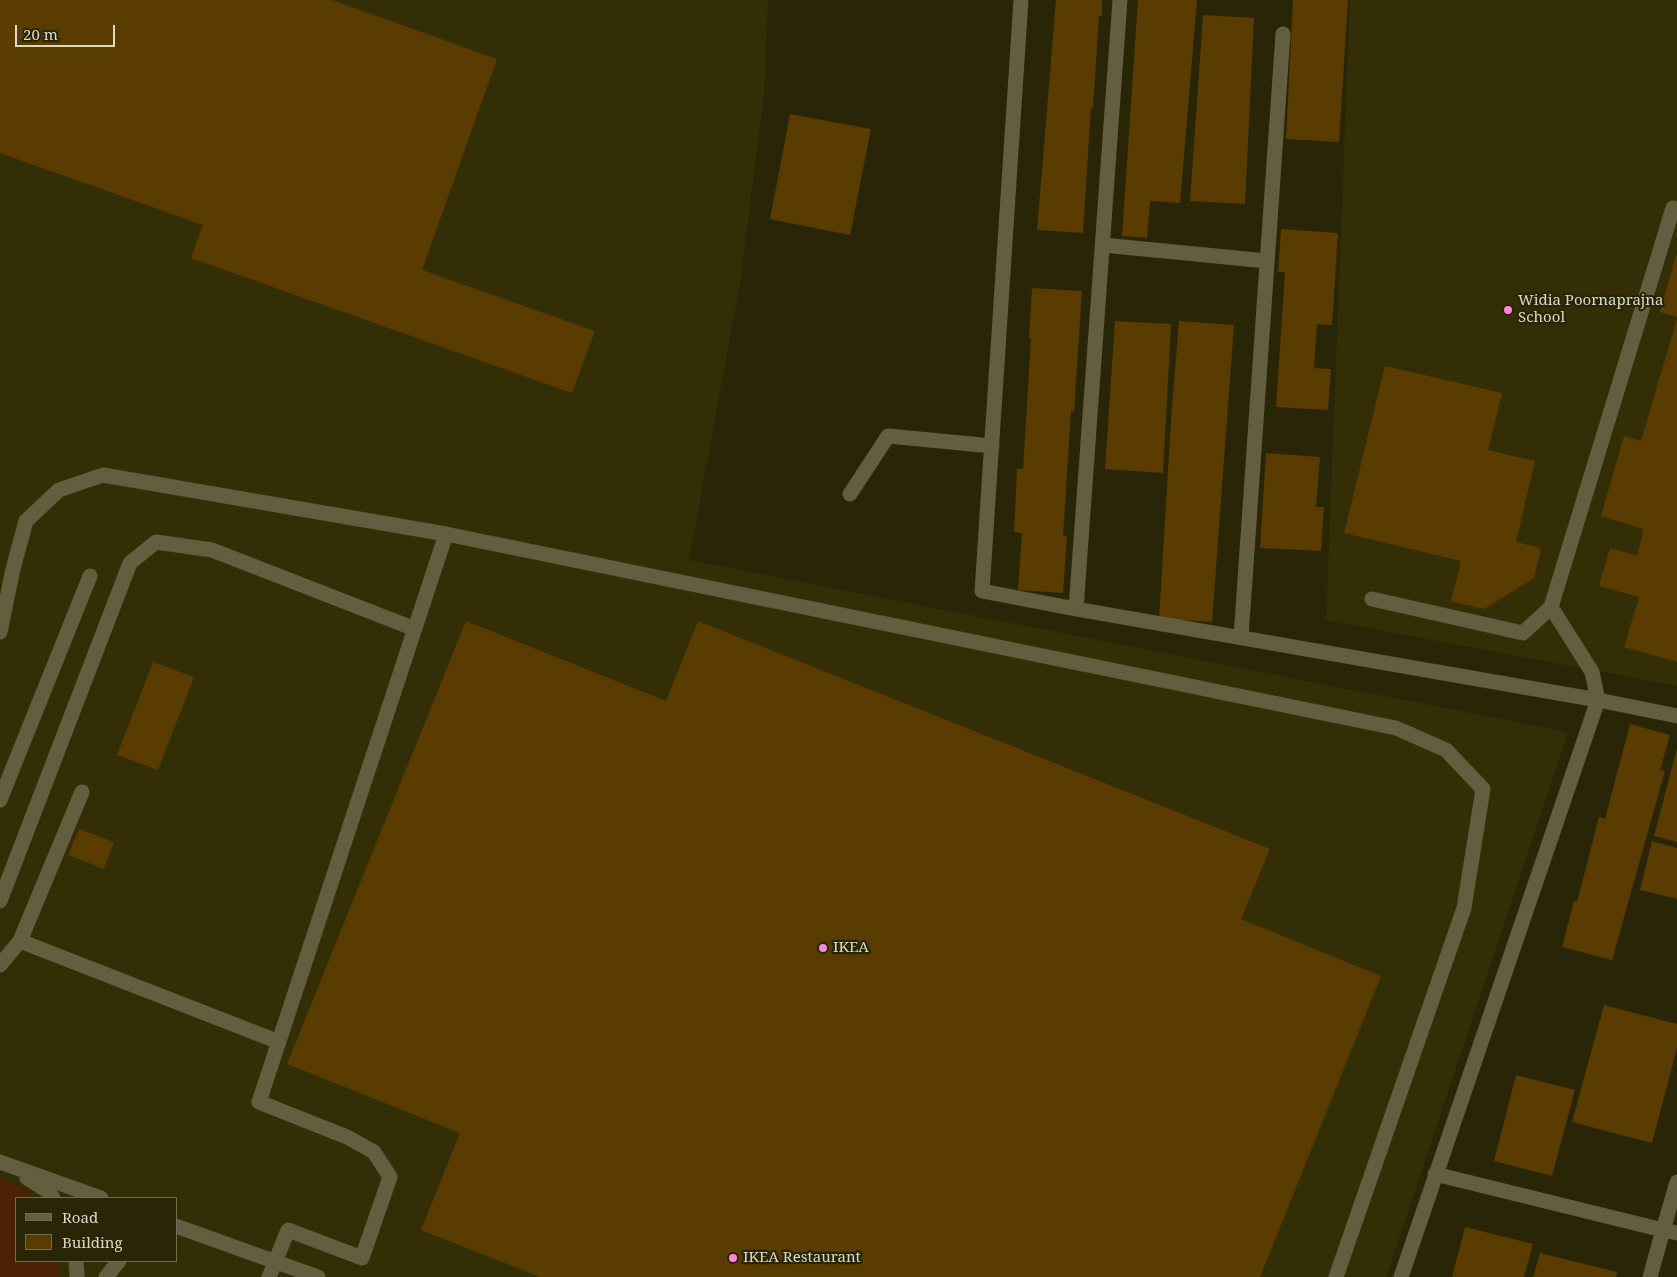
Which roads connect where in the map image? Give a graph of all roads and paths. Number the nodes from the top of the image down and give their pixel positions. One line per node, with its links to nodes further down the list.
1 (1021, 0): 7 (street)
2 (1120, 0): 5 (street)
3 (1283, 34): 6 (street)
4 (1674, 208): 12 (street)
5 (1103, 245): 6 (street); 13 (street)
6 (1267, 261): 16 (street)
7 (992, 446): 8 (street); 13 (street)
8 (850, 494)
9 (446, 534): 14 (street); 15 (street); 39 (street)
10 (90, 576): 20 (street)
11 (1372, 599): 12 (street)
12 (1551, 606): 17 (street)
13 (1076, 609): 16 (street)
14 (415, 629): 21 (street); 24 (street)
15 (0, 632)
16 (1241, 637): 17 (street)
17 (1598, 700): 18 (street); 26 (street)
18 (1677, 716)
19 (82, 792): 22 (street)
20 (0, 800)
21 (0, 901)
22 (20, 941): 23 (street); 24 (street)
23 (0, 965)
24 (279, 1042): 34 (street)
25 (2, 1163): 28 (street); 29 (street)
26 (1435, 1174): 31 (street); 40 (street)
27 (1677, 1182): 31 (street)
28 (52, 1197)
29 (98, 1197)
30 (181, 1230): 34 (street)
31 (1670, 1232): 41 (street)
32 (76, 1262): 35 (street)
33 (118, 1262): 36 (street)
34 (276, 1262): 37 (street); 38 (street)
35 (77, 1277)
36 (106, 1277)
37 (269, 1277)
38 (318, 1277)
39 (1336, 1277)
40 (1401, 1277)
41 (1650, 1277)

